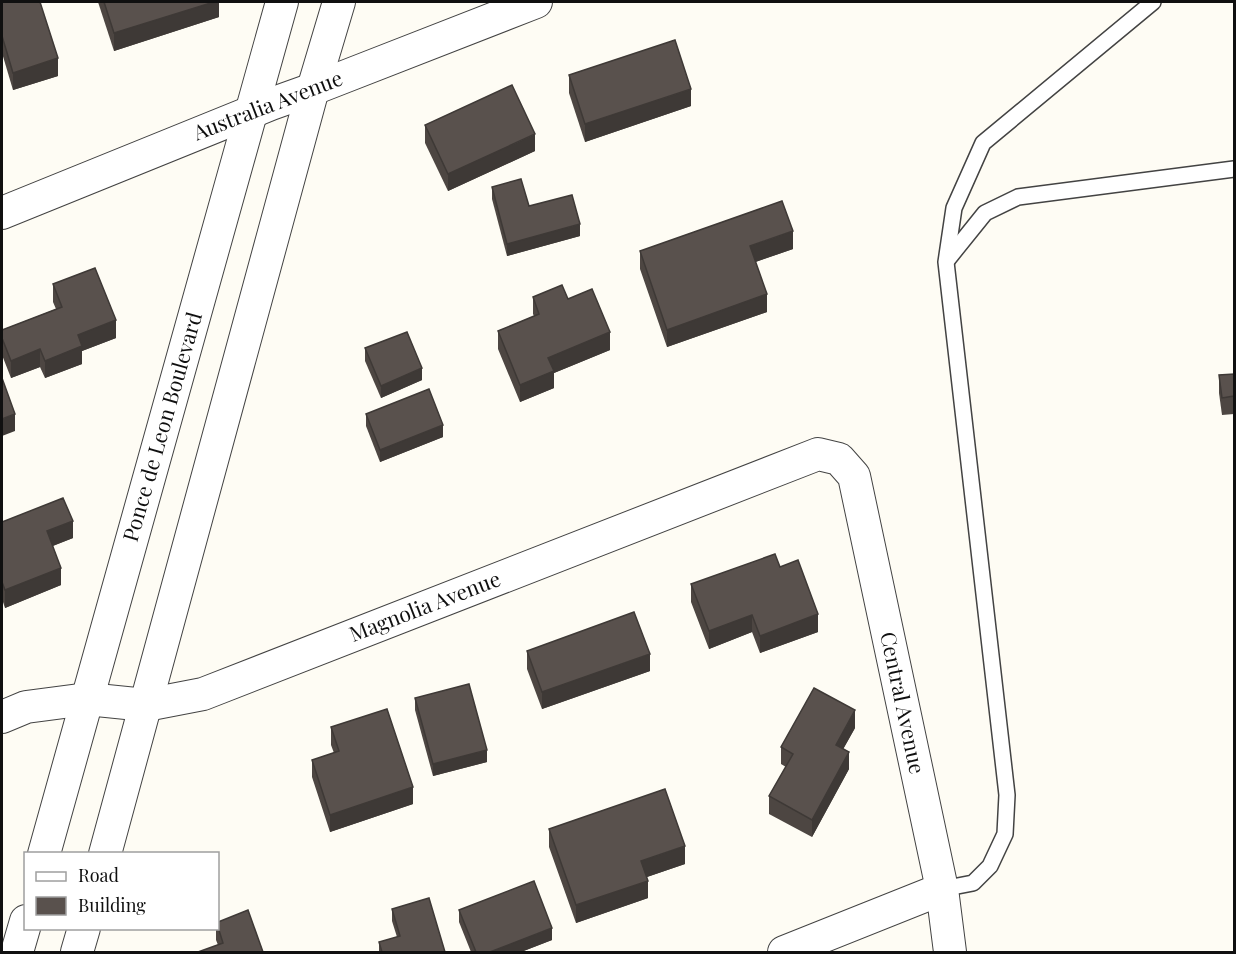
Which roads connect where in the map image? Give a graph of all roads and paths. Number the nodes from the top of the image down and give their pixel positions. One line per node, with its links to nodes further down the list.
1 (282, 2): 6 (street, Ponce de Leon Boulevard)
2 (339, 2): 5 (street)
3 (536, 2): 5 (street, Australia Avenue)
4 (1153, 2): 9 (lane)
5 (313, 89): 6 (street, Australia Avenue); 12 (street)
6 (251, 112): 8 (street, Australia Avenue); 11 (street, Ponce de Leon Boulevard)
7 (1234, 169): 9 (lane)
8 (2, 213)
9 (946, 262): 16 (lane)
10 (839, 459): 12 (street, Magnolia Avenue); 16 (street, Central Avenue)
11 (87, 699): 12 (street, Magnolia Avenue); 13 (street, Magnolia Avenue); 14 (street, Ponce de Leon Boulevard)
12 (147, 705): 15 (street)
13 (2, 717)
14 (45, 852)
15 (106, 852)
16 (942, 889): 21 (street); 22 (street, Central Avenue)
17 (24, 928): 19 (street)
18 (83, 930): 20 (street)
19 (17, 952)
20 (77, 952)
21 (784, 952)
22 (950, 952)

